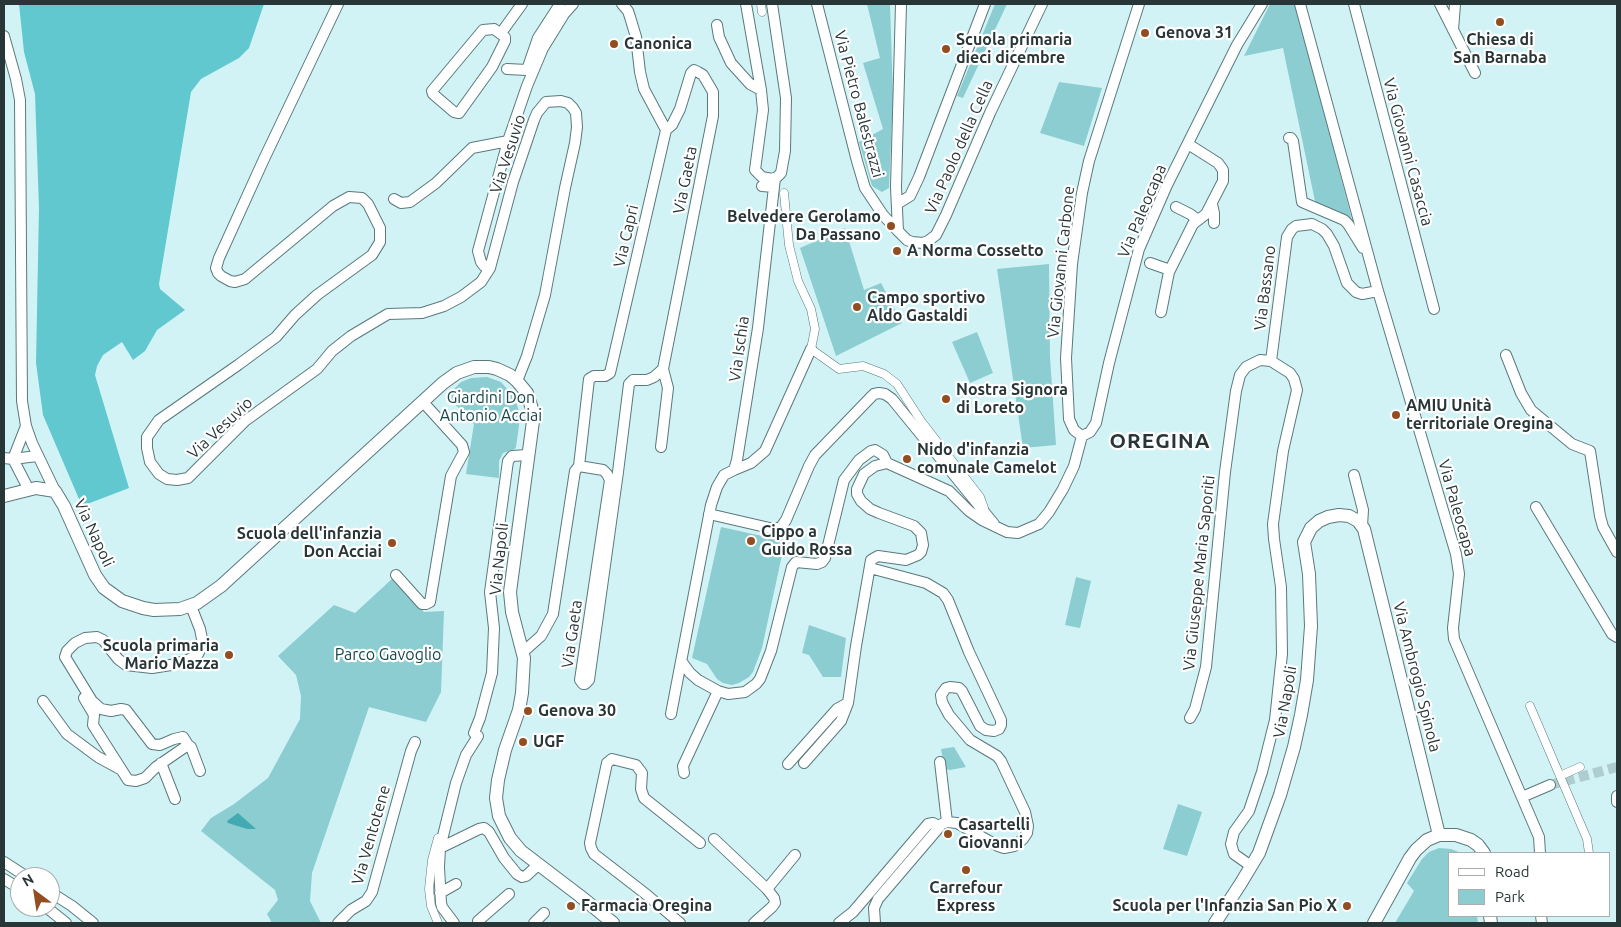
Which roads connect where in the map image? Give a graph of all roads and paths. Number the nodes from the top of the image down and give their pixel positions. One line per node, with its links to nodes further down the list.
1 (338, 4): 41 (street, Via Vesuvio)
2 (522, 4): 20 (street)
3 (560, 4): 22 (street)
4 (573, 4): 27 (street)
5 (622, 4): 25 (street)
6 (746, 4): 24 (street)
7 (772, 4): 29 (street, Via Ischia)
8 (817, 4): 38 (street, Via Pietro Balestrazzi)
9 (901, 4): 33 (street)
10 (985, 4): 33 (street)
11 (1042, 4): 38 (street, Via Paolo della Cella)
12 (1139, 4): 53 (street, Via Giovanni Carbone)
13 (1262, 4): 28 (street, Via Paleocapa)
14 (1300, 4): 39 (street, Via Paleocapa)
15 (1354, 4): 44 (street, Via Giovanni Casaccia)
16 (1440, 4): 19 (street)
17 (1455, 4): 19 (street)
18 (717, 25): 24 (street)
19 (1453, 31): 23 (street)
20 (501, 33): 20 (street)
21 (4, 36): 52 (street)
22 (507, 69)
23 (1475, 73)
24 (761, 90): 29 (street)
25 (666, 130): 49 (street, Via Gaeta); 59 (street, Via Capri)
26 (1289, 138): 39 (street, Via Paleocapa)
27 (508, 140): 32 (street); 41 (street)
28 (1188, 144): 34 (street); 53 (street, Via Paleocapa)
29 (774, 183): 30 (street); 60 (street, Via Ischia)
30 (762, 186)
31 (784, 193): 46 (street)
32 (394, 199)
33 (897, 204): 38 (street)
34 (1212, 204): 36 (street); 37 (street)
35 (1176, 207): 36 (street)
36 (1198, 220): 42 (street)
37 (1214, 223)
38 (898, 231)
39 (1367, 252): 43 (street, Via Paleocapa)
40 (1150, 263): 42 (street)
41 (490, 268): 50 (street, Via Vesuvio)
42 (1170, 270): 45 (street)
43 (1378, 291): 48 (street, Via Bassano); 97 (street, Via Paleocapa)
44 (1434, 309)
45 (1161, 312)
46 (811, 349): 60 (street); 66 (street)
47 (1506, 355): 70 (street)
48 (1271, 361): 83 (street, Via Giuseppe Maria Saporiti); 111 (street)
49 (663, 370): 54 (street, Via Gaeta); 59 (street, Via Gaeta)
50 (517, 381): 51 (street, Via Napoli); 55 (street, Via Napoli)
51 (422, 402): 72 (street); 73 (street, Via Napoli)
52 (26, 426): 56 (street); 57 (street)
53 (1082, 436): 69 (street, Via Paleocapa)
54 (661, 447)
55 (528, 455): 75 (street, Via Napoli); 84 (street)
56 (37, 456): 57 (street); 63 (street)
57 (9, 459): 62 (street)
58 (887, 463): 69 (street, Via Paleocapa); 71 (street); 78 (street, Via Paleocapa)
59 (579, 466): 75 (street, Via Gaeta)
60 (734, 470): 67 (street)
61 (1354, 475): 68 (street)
62 (26, 491): 63 (street, Via Napoli); 64 (street, Via Napoli)
63 (55, 491): 73 (street, Via Napoli)
64 (4, 496)
65 (1536, 507): 74 (street)
66 (985, 512): 67 (street); 69 (street)
67 (709, 514): 76 (street)
68 (1362, 526): 102 (street, Via Ambrogio Spinola); 111 (street, Via Napoli)
69 (996, 527)
70 (1617, 552)
71 (870, 568): 80 (street); 101 (street)
72 (396, 575)
73 (191, 606): 86 (street)
74 (1617, 637)
75 (523, 652): 110 (street, Via Napoli)
76 (682, 662): 78 (street); 82 (street)
77 (63, 666): 92 (street)
78 (718, 691): 94 (street)
79 (43, 702): 92 (street)
80 (848, 703): 89 (street); 90 (street)
81 (1530, 706): 95 (street)
82 (671, 714)
83 (1190, 718)
84 (476, 734): 105 (street); 121 (street)
85 (415, 742): 120 (street, Via Ventotene)
86 (188, 745): 87 (street); 93 (street)
87 (161, 762): 92 (street); 99 (street)
88 (940, 762): 101 (street)
89 (804, 763)
90 (788, 764)
91 (1580, 767): 95 (street)
92 (121, 769)
93 (200, 771)
94 (684, 773)
95 (1560, 776): 108 (street)
96 (1550, 785): 97 (street)
97 (1522, 796): 107 (street, Via Paleocapa)
98 (1617, 796): 100 (street)
99 (175, 799)
100 (1617, 802)
101 (943, 824): 128 (street); 129 (street)
102 (1439, 835): 106 (street); 131 (street)
103 (714, 839): 113 (street)
104 (700, 843): 126 (street)
105 (440, 848): 110 (street); 114 (street)
106 (1483, 852)
107 (1540, 852)
108 (1590, 852)
109 (795, 855): 113 (street)
110 (539, 864): 125 (street, Via Napoli)
111 (1251, 866): 130 (street, Via Napoli)
112 (456, 884): 114 (street)
113 (767, 889): 127 (street)
114 (440, 893): 122 (street)
115 (509, 894): 118 (street)
116 (60, 898): 119 (street)
117 (538, 919): 124 (street)
118 (476, 922): 123 (street)
119 (93, 923)
120 (338, 923)
121 (438, 923)
122 (454, 923)
123 (490, 923)
124 (549, 923)
125 (613, 923)
126 (680, 923)
127 (754, 923)
128 (839, 923)
129 (875, 923)
130 (1215, 923)
131 (1374, 923)

